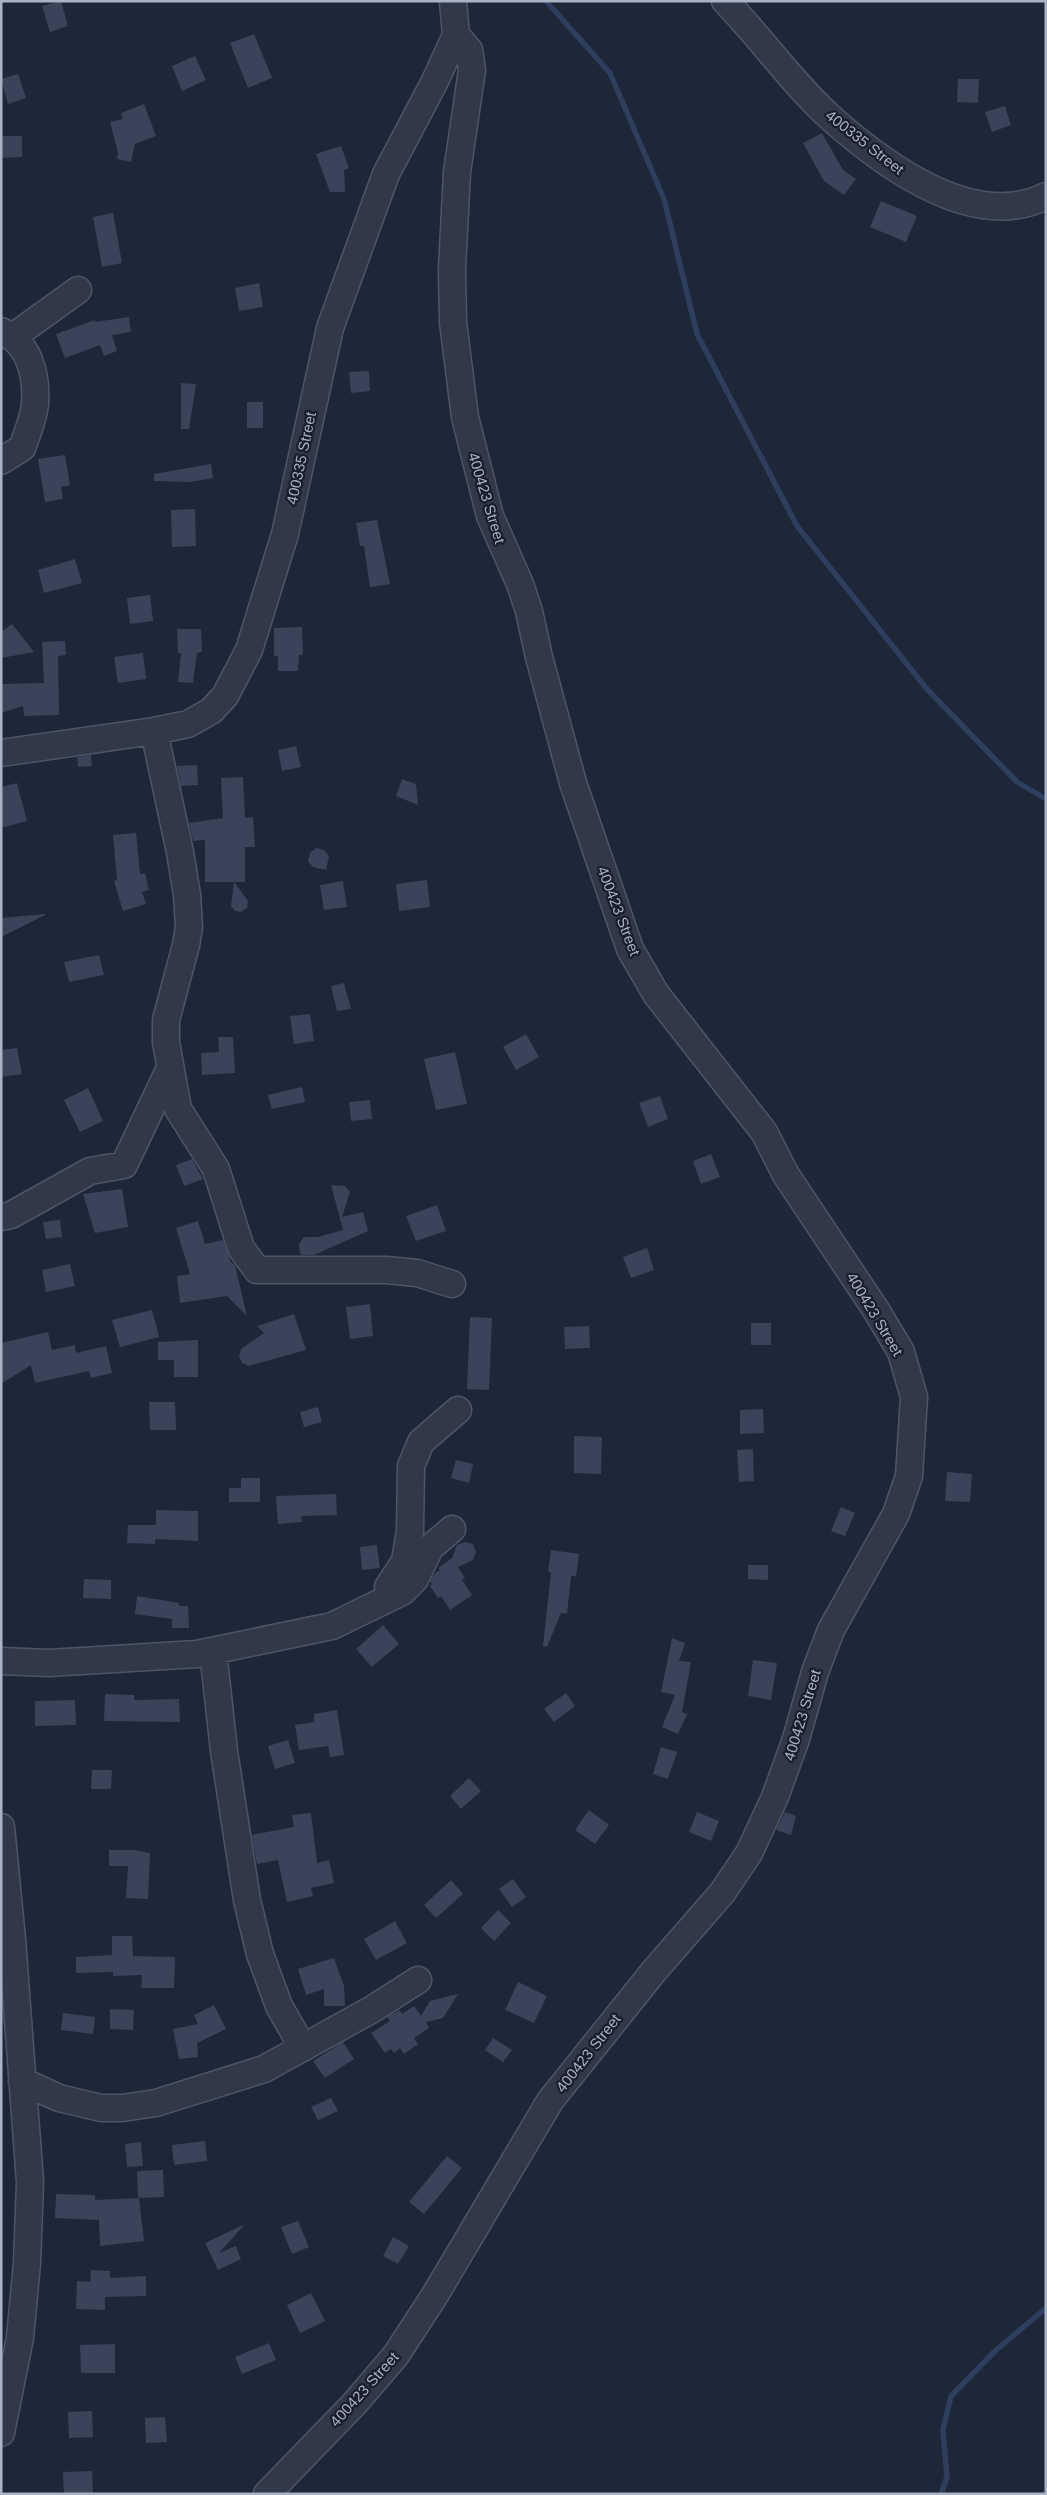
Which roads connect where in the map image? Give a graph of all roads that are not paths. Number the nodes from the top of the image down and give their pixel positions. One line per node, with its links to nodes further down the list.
1 (452, 1): 3 (street)
2 (725, 1): 4 (street, 400335 Street)
3 (456, 35): 8 (street, 400335 Street); 23 (street, 400423 Street)
4 (1046, 196)
5 (78, 290): 6 (street)
6 (8, 334): 7 (street)
7 (1, 462)
8 (154, 732): 9 (street, 400335 Street); 10 (street)
9 (1, 753)
10 (170, 1068): 11 (street); 12 (street)
11 (1, 1217)
12 (452, 1284)
13 (458, 1410): 15 (street)
14 (452, 1529): 15 (street)
15 (373, 1608): 16 (street)
16 (214, 1652): 17 (street); 20 (street)
17 (1, 1661)
18 (1, 1827): 21 (street)
19 (418, 1980): 20 (street)
20 (303, 2048): 21 (street)
21 (22, 2081): 22 (street)
22 (3, 2416)
23 (267, 2494)

